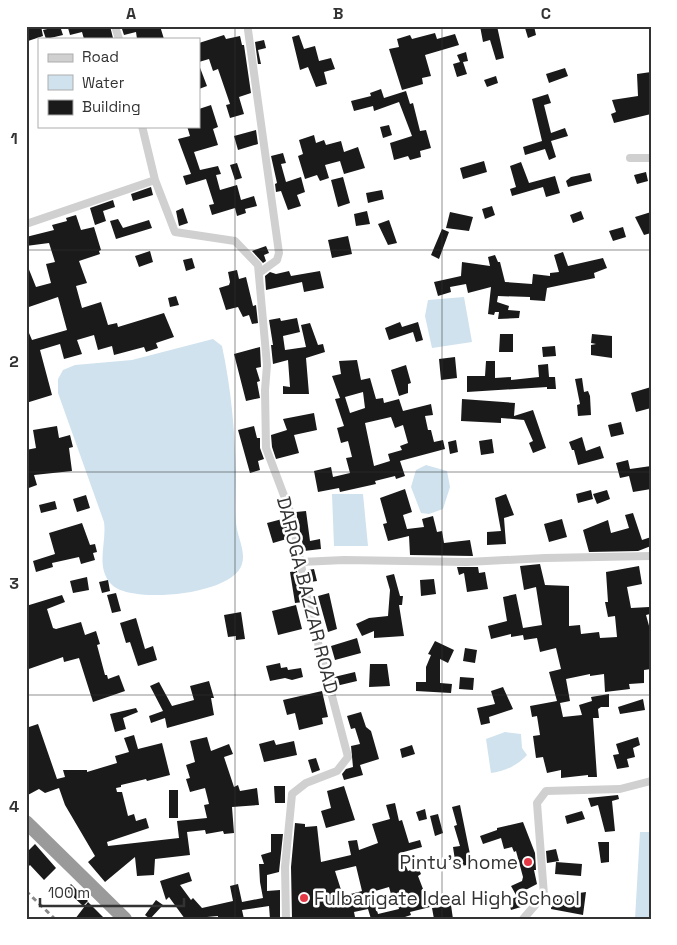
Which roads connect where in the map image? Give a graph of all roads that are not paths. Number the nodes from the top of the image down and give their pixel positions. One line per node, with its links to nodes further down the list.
1 (115, 26): 3 (street)
2 (248, 30): 9 (street)
3 (119, 38)
4 (142, 128): 7 (street, DAROGA BAZZAR ROAD)
5 (630, 158): 6 (street)
6 (651, 158)
7 (155, 180): 8 (street); 9 (street, DAROGA BAZZAR ROAD)
8 (26, 224)
9 (259, 274): 11 (street, DAROGA BAZZAR ROAD)
10 (651, 556): 11 (street)
11 (301, 562): 15 (street, DAROGA BAZZAR ROAD)
12 (651, 781): 16 (street)
13 (26, 822): 14 (highway)
14 (125, 919)
15 (286, 919)
16 (523, 919)

